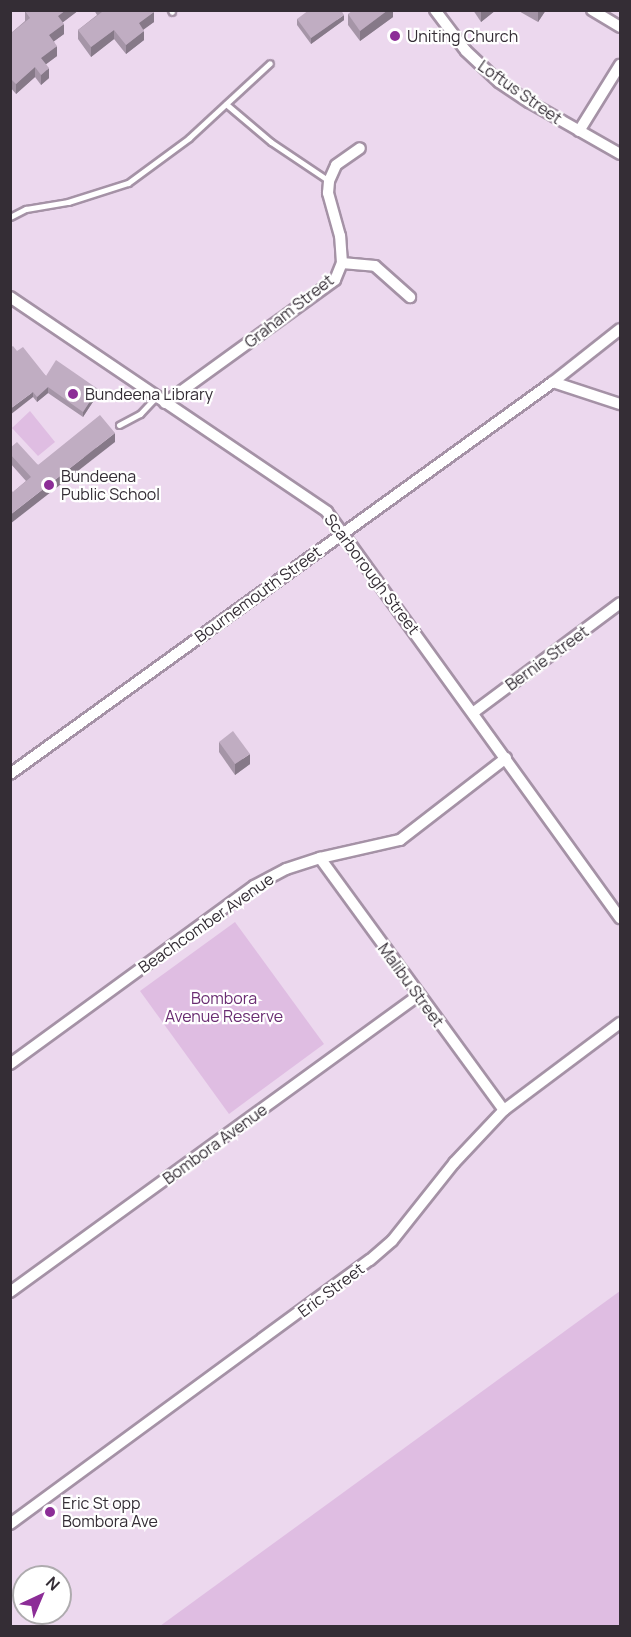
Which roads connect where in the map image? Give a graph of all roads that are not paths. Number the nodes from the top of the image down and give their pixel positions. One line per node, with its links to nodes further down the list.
1 (435, 10): 7 (street, Loftus Street)
2 (592, 10): 3 (street)
3 (621, 27)
4 (270, 63): 6 (lane)
5 (621, 65): 7 (street)
6 (226, 104): 10 (lane); 11 (lane)
7 (579, 131): 9 (street, Loftus Street)
8 (360, 148): 10 (street)
9 (621, 154)
10 (329, 181): 12 (street)
11 (10, 216)
12 (342, 263): 14 (street, Graham Street); 17 (street, Graham Street)
13 (10, 297): 17 (street, Scarborough Street)
14 (410, 297)
15 (621, 329): 16 (street, Bournemouth Street)
16 (553, 382): 18 (street); 20 (street, Bournemouth Street)
17 (161, 400): 19 (lane); 20 (street, Scarborough Street)
18 (621, 404)
19 (119, 425)
20 (344, 532): 22 (street, Scarborough Street); 24 (street, Bournemouth Street)
21 (621, 603): 22 (street, Bernie Street)
22 (474, 712): 23 (street, Scarborough Street)
23 (506, 758): 25 (street, Beachcomber Avenue); 26 (street, Scarborough Street)
24 (10, 774)
25 (320, 858): 27 (street, Malibu Street); 29 (street, Beachcomber Avenue)
26 (621, 918)
27 (419, 995): 30 (street, Malibu Street); 31 (street, Bombora Avenue)
28 (621, 1023): 30 (street, Eric Street)
29 (10, 1064)
30 (504, 1110): 32 (street, Eric Street)
31 (10, 1292)
32 (11, 1523)

